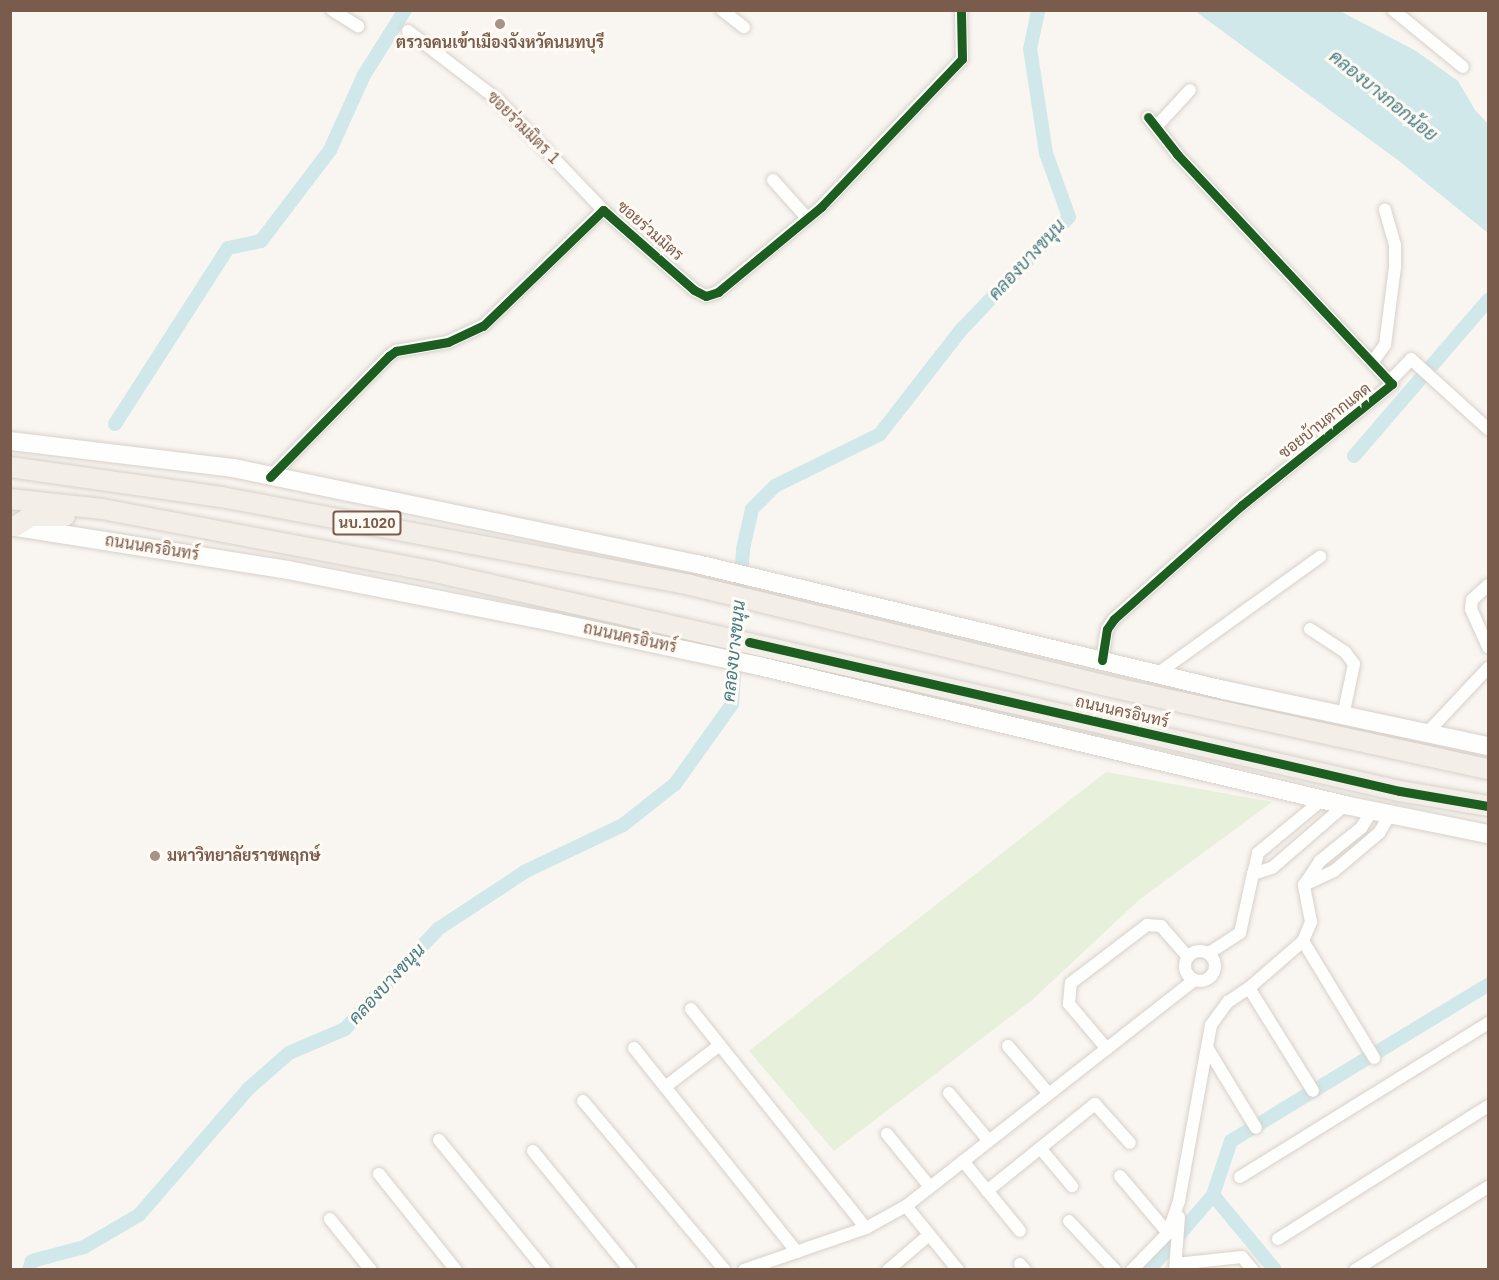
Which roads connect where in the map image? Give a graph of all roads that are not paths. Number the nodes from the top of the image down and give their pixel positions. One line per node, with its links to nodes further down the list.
1 (332, 10): 5 (street)
2 (722, 10): 6 (street)
3 (961, 10): 15 (street, ซอยร่วมมิตร)
4 (1393, 10): 8 (street)
5 (358, 26)
6 (744, 27)
7 (408, 31): 14 (street, ซอยร่วมมิตร 1)
8 (1462, 67)
9 (1190, 90): 11 (street)
10 (1148, 117): 11 (street, ซอยบ้านตากแดด)
11 (1156, 128): 16 (street, ซอยบ้านตากแดด)
12 (773, 180): 15 (street)
13 (1385, 209): 16 (street)
14 (603, 210): 15 (street, ซอยร่วมมิตร); 21 (street, ซอยร่วมมิตร)
15 (807, 218)
16 (1374, 360): 17 (street, ซอยบ้านตากแดด)
17 (1391, 380): 18 (street); 29 (street, ซอยบ้านตากแดด)
18 (1488, 429)
19 (10, 441): 21 (main road, นบ.1020)
20 (10, 467): 35 (main road, ถนนนครอินทร์ / นบ.1020)
21 (270, 477): 29 (main road, นบ.1020)
22 (10, 499): 23 (main road, ถนนนครอินทร์ / นบ.1020)
23 (102, 509): 24 (main road); 38 (main road, ถนนนครอินทร์ / นบ.1020)
24 (13, 526): 36 (main road, ถนนนครอินทร์)
25 (1320, 557): 31 (street)
26 (1488, 585): 28 (street)
27 (1310, 629): 32 (street)
28 (1488, 646)
29 (1102, 660): 31 (main road, นบ.1020)
30 (1488, 668): 33 (street)
31 (1157, 674): 32 (main road, นบ.1020)
32 (1343, 716): 33 (main road, นบ.1020)
33 (1426, 734): 34 (main road, นบ.1020)
34 (1488, 746)
35 (1488, 769)
36 (1322, 800): 37 (main road, ถนนนครอินทร์); 41 (street)
37 (1345, 805): 39 (main road, ถนนนครอินทร์); 41 (street)
38 (1488, 806)
39 (1381, 813): 40 (main road, ถนนนครอินทร์); 42 (street); 42 (street)
40 (1488, 834)
41 (1253, 874): 44 (street)
42 (1304, 885): 43 (street)
43 (1303, 940): 47 (street); 55 (street)
44 (1209, 953): 45 (street); 46 (street)
45 (1188, 956): 46 (street); 53 (street)
46 (1194, 980): 53 (street)
47 (1249, 988): 54 (street); 57 (street)
48 (691, 1009): 50 (street)
49 (1488, 1023): 72 (street)
50 (720, 1046): 56 (street); 81 (street)
51 (1008, 1046): 59 (street)
52 (634, 1048): 56 (street)
53 (1107, 1048): 59 (street)
54 (1208, 1049): 62 (street); 77 (street)
55 (1374, 1058)
56 (665, 1087): 86 (street)
57 (1314, 1091)
58 (949, 1093): 65 (street)
59 (1049, 1094): 65 (street)
60 (582, 1101): 92 (street)
61 (1488, 1106): 85 (street)
62 (1256, 1128)
63 (887, 1134): 74 (street)
64 (439, 1140): 90 (street)
65 (989, 1140): 69 (street)
66 (1130, 1143): 67 (street)
67 (1040, 1148): 73 (street); 76 (street)
68 (533, 1151): 91 (street)
69 (963, 1161): 74 (street); 76 (street)
70 (379, 1174): 89 (street)
71 (1120, 1176): 83 (street)
72 (1240, 1177)
73 (1072, 1186)
74 (930, 1187): 78 (street)
75 (1488, 1187): 99 (street)
76 (987, 1191): 82 (street)
77 (1179, 1201): 83 (street); 87 (street)
78 (906, 1206): 81 (street); 84 (street)
79 (330, 1219): 88 (street)
80 (1069, 1221): 96 (street)
81 (866, 1228): 86 (street)
82 (1020, 1231)
83 (1168, 1233): 97 (street)
84 (929, 1235): 94 (street); 95 (street)
85 (1278, 1239)
86 (796, 1252): 93 (street)
87 (1176, 1267): 98 (street)
88 (371, 1269)
89 (456, 1269)
90 (545, 1269)
91 (630, 1269)
92 (725, 1269)
93 (744, 1269)
94 (889, 1269)
95 (958, 1269)
96 (1115, 1269)
97 (1132, 1269)
98 (1252, 1269)
99 (1355, 1269)

